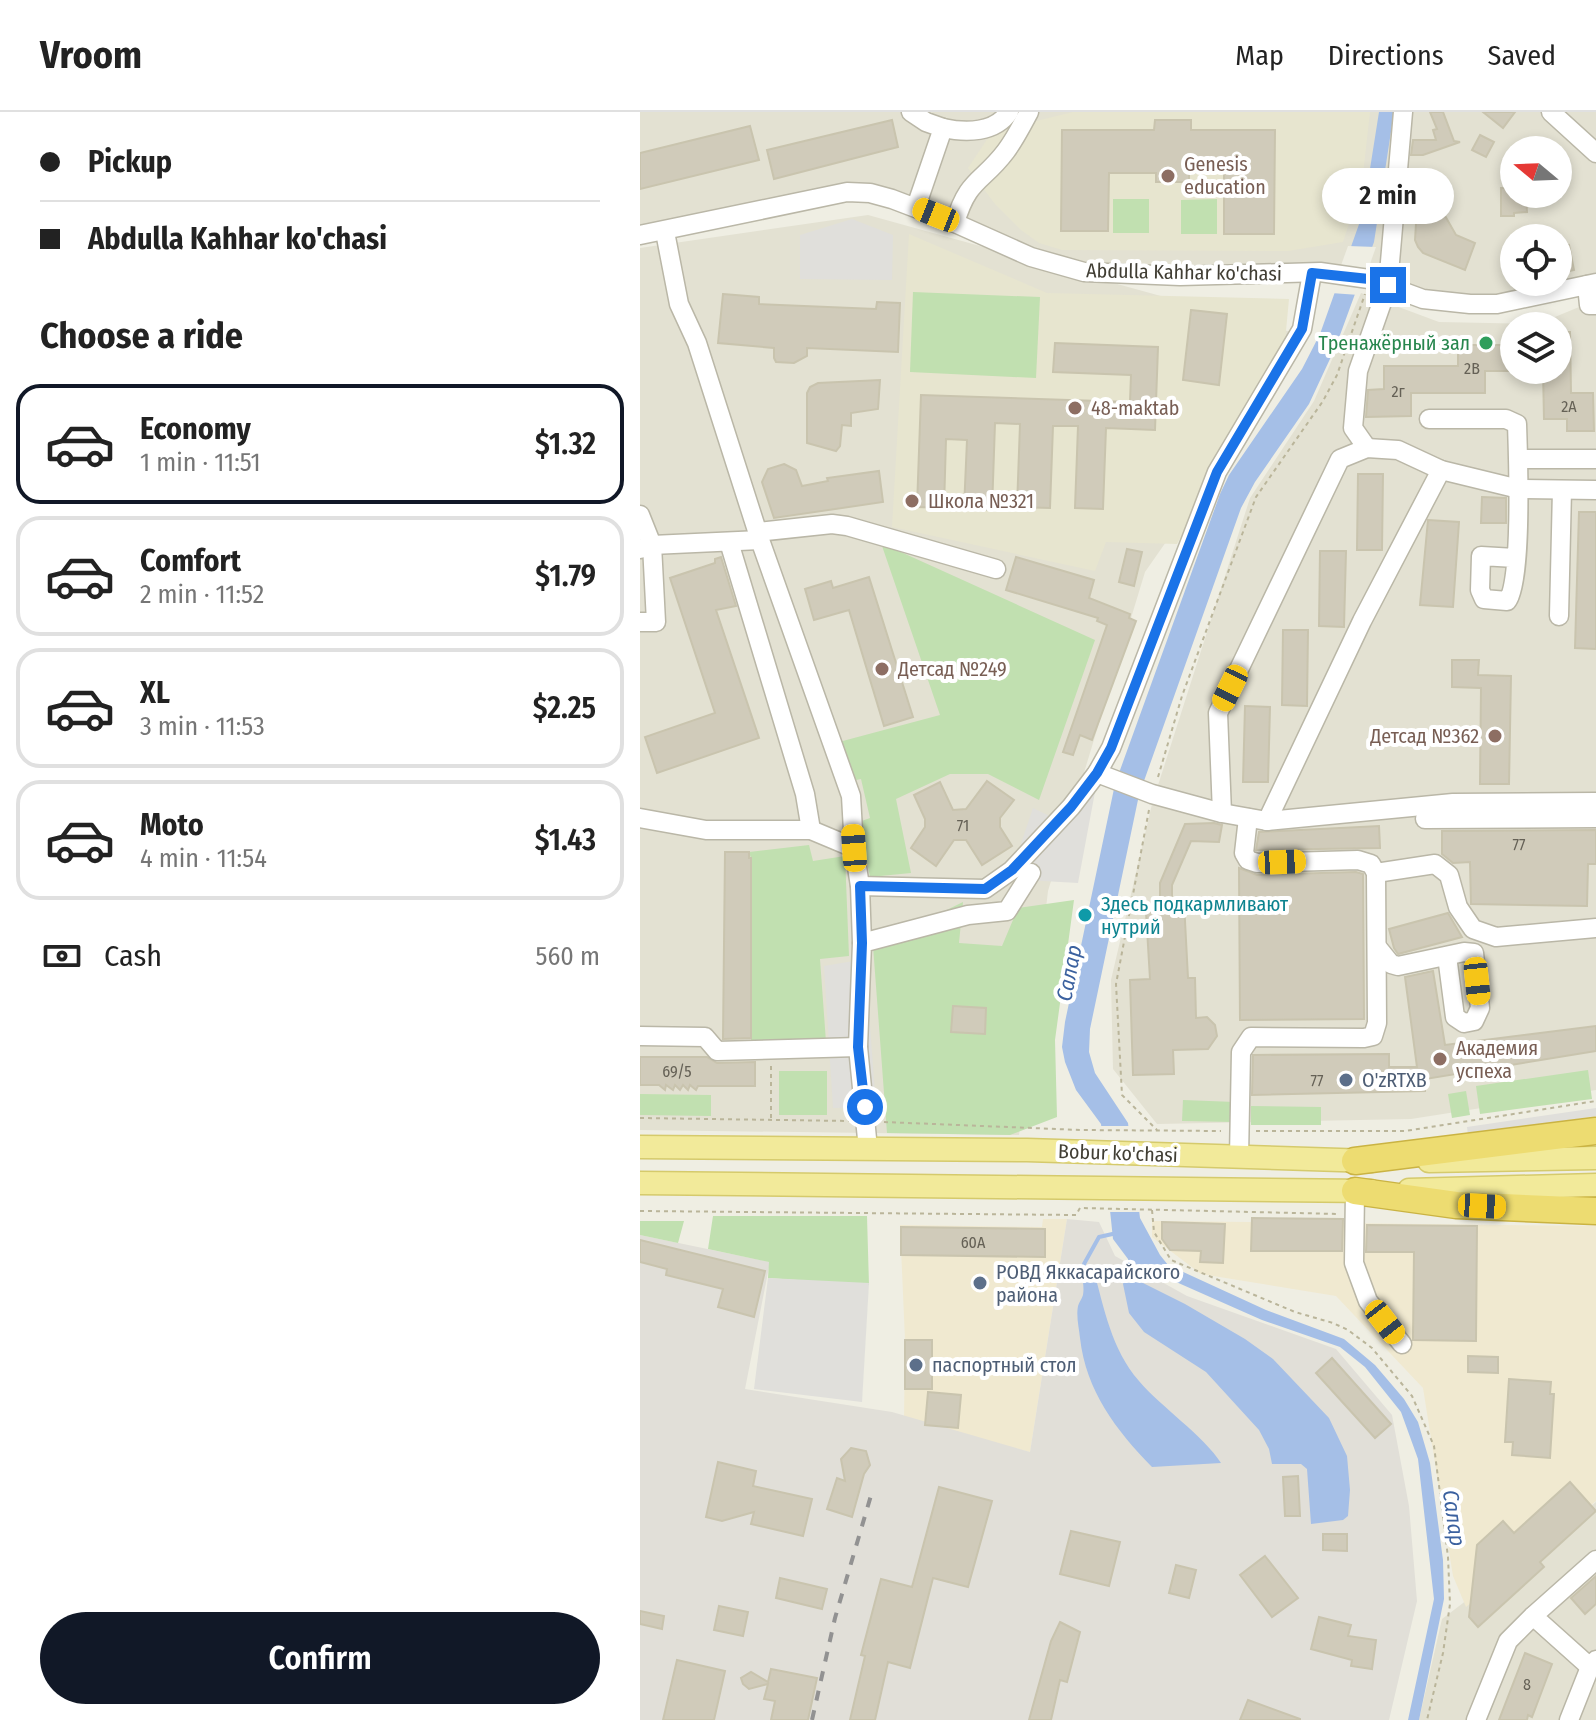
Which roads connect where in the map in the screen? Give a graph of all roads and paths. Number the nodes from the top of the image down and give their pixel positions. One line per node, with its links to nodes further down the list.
1 (911, 112): 6 (street)
2 (1009, 112): 6 (street)
3 (1029, 112): 9 (street)
4 (1403, 112): 14 (street)
5 (1551, 112): 7 (street)
6 (943, 128): 8 (street)
7 (1596, 153)
8 (916, 207): 9 (street, Abdulla Kahhar ko'chasi); 10 (street, Abdulla Kahhar ko'chasi)
9 (955, 223): 12 (street, Abdulla Kahhar ko'chasi)
10 (665, 232): 11 (street, Abdulla Kahhar ko'chasi); 25 (street)
11 (640, 235)
12 (1321, 273): 14 (street, Abdulla Kahhar ko'chasi); 32 (street)
13 (1591, 284): 14 (street, Abdulla Kahhar ko'chasi); 15 (street)
14 (1388, 285): 17 (street)
15 (1596, 305)
16 (1429, 419): 18 (street)
17 (1367, 448): 20 (street); 34 (street)
18 (1519, 459): 19 (street); 21 (street)
19 (1596, 459)
20 (1441, 470): 21 (street); 39 (street)
21 (1519, 489): 22 (street); 28 (street)
22 (1562, 490): 23 (street); 30 (street)
23 (1596, 490)
24 (640, 515): 27 (street)
25 (759, 536): 26 (street); 29 (street); 41 (street)
26 (729, 542): 27 (street); 40 (street)
27 (646, 547): 31 (street)
28 (1515, 558)
29 (996, 569)
30 (1559, 616)
31 (640, 622)
32 (1101, 775): 34 (street); 44 (street)
33 (1596, 802): 39 (street)
34 (1222, 813): 36 (street)
35 (640, 818): 40 (street)
36 (1248, 818): 39 (street); 43 (street)
37 (1596, 818): 38 (street)
38 (1425, 819)
39 (1267, 821)
40 (811, 830): 41 (street)
41 (854, 848): 44 (street)
42 (1031, 873): 46 (street)
43 (1376, 873): 45 (street); 47 (street)
44 (860, 886): 46 (street)
45 (1596, 928)
46 (862, 943): 50 (street)
47 (1378, 948): 48 (street); 56 (street)
48 (1447, 956)
49 (640, 1036): 51 (street)
50 (858, 1047): 51 (street); 55 (street)
51 (771, 1051): 54 (path)
52 (1596, 1101): 56 (path)
53 (640, 1118): 54 (path)
54 (771, 1119): 55 (path)
55 (867, 1121): 58 (path); 60 (street)
56 (1241, 1131): 58 (path); 62 (street)
57 (1596, 1131): 64 (highway)
58 (1081, 1141): 61 (main road, Bobur ko'chasi); 62 (main road, Bobur ko'chasi)
59 (640, 1147): 60 (main road, Bobur ko'chasi)
60 (868, 1149): 61 (main road, Bobur ko'chasi)
61 (1027, 1150): 66 (main road)
62 (1239, 1157): 64 (main road, Bobur ko'chasi)
63 (1596, 1158): 64 (main road, Bobur ko'chasi)
64 (1355, 1161)
65 (640, 1183): 66 (main road, Bobur ko'chasi)
66 (1026, 1185): 68 (main road, Bobur ko'chasi)
67 (1596, 1185): 70 (main road, Bobur ko'chasi)
68 (1080, 1197): 69 (main road, Bobur ko'chasi); 69 (path); 71 (path)
69 (1150, 1202): 70 (main road, Bobur ko'chasi); 70 (path); 77 (path)
70 (1355, 1203): 72 (highway); 73 (street)
71 (640, 1211)
72 (1596, 1211)
73 (1402, 1344)
74 (1596, 1560): 75 (street)
75 (1533, 1616): 76 (street); 78 (street)
76 (1593, 1664): 79 (street)
77 (1427, 1720)
78 (1476, 1720)
79 (1569, 1720)

